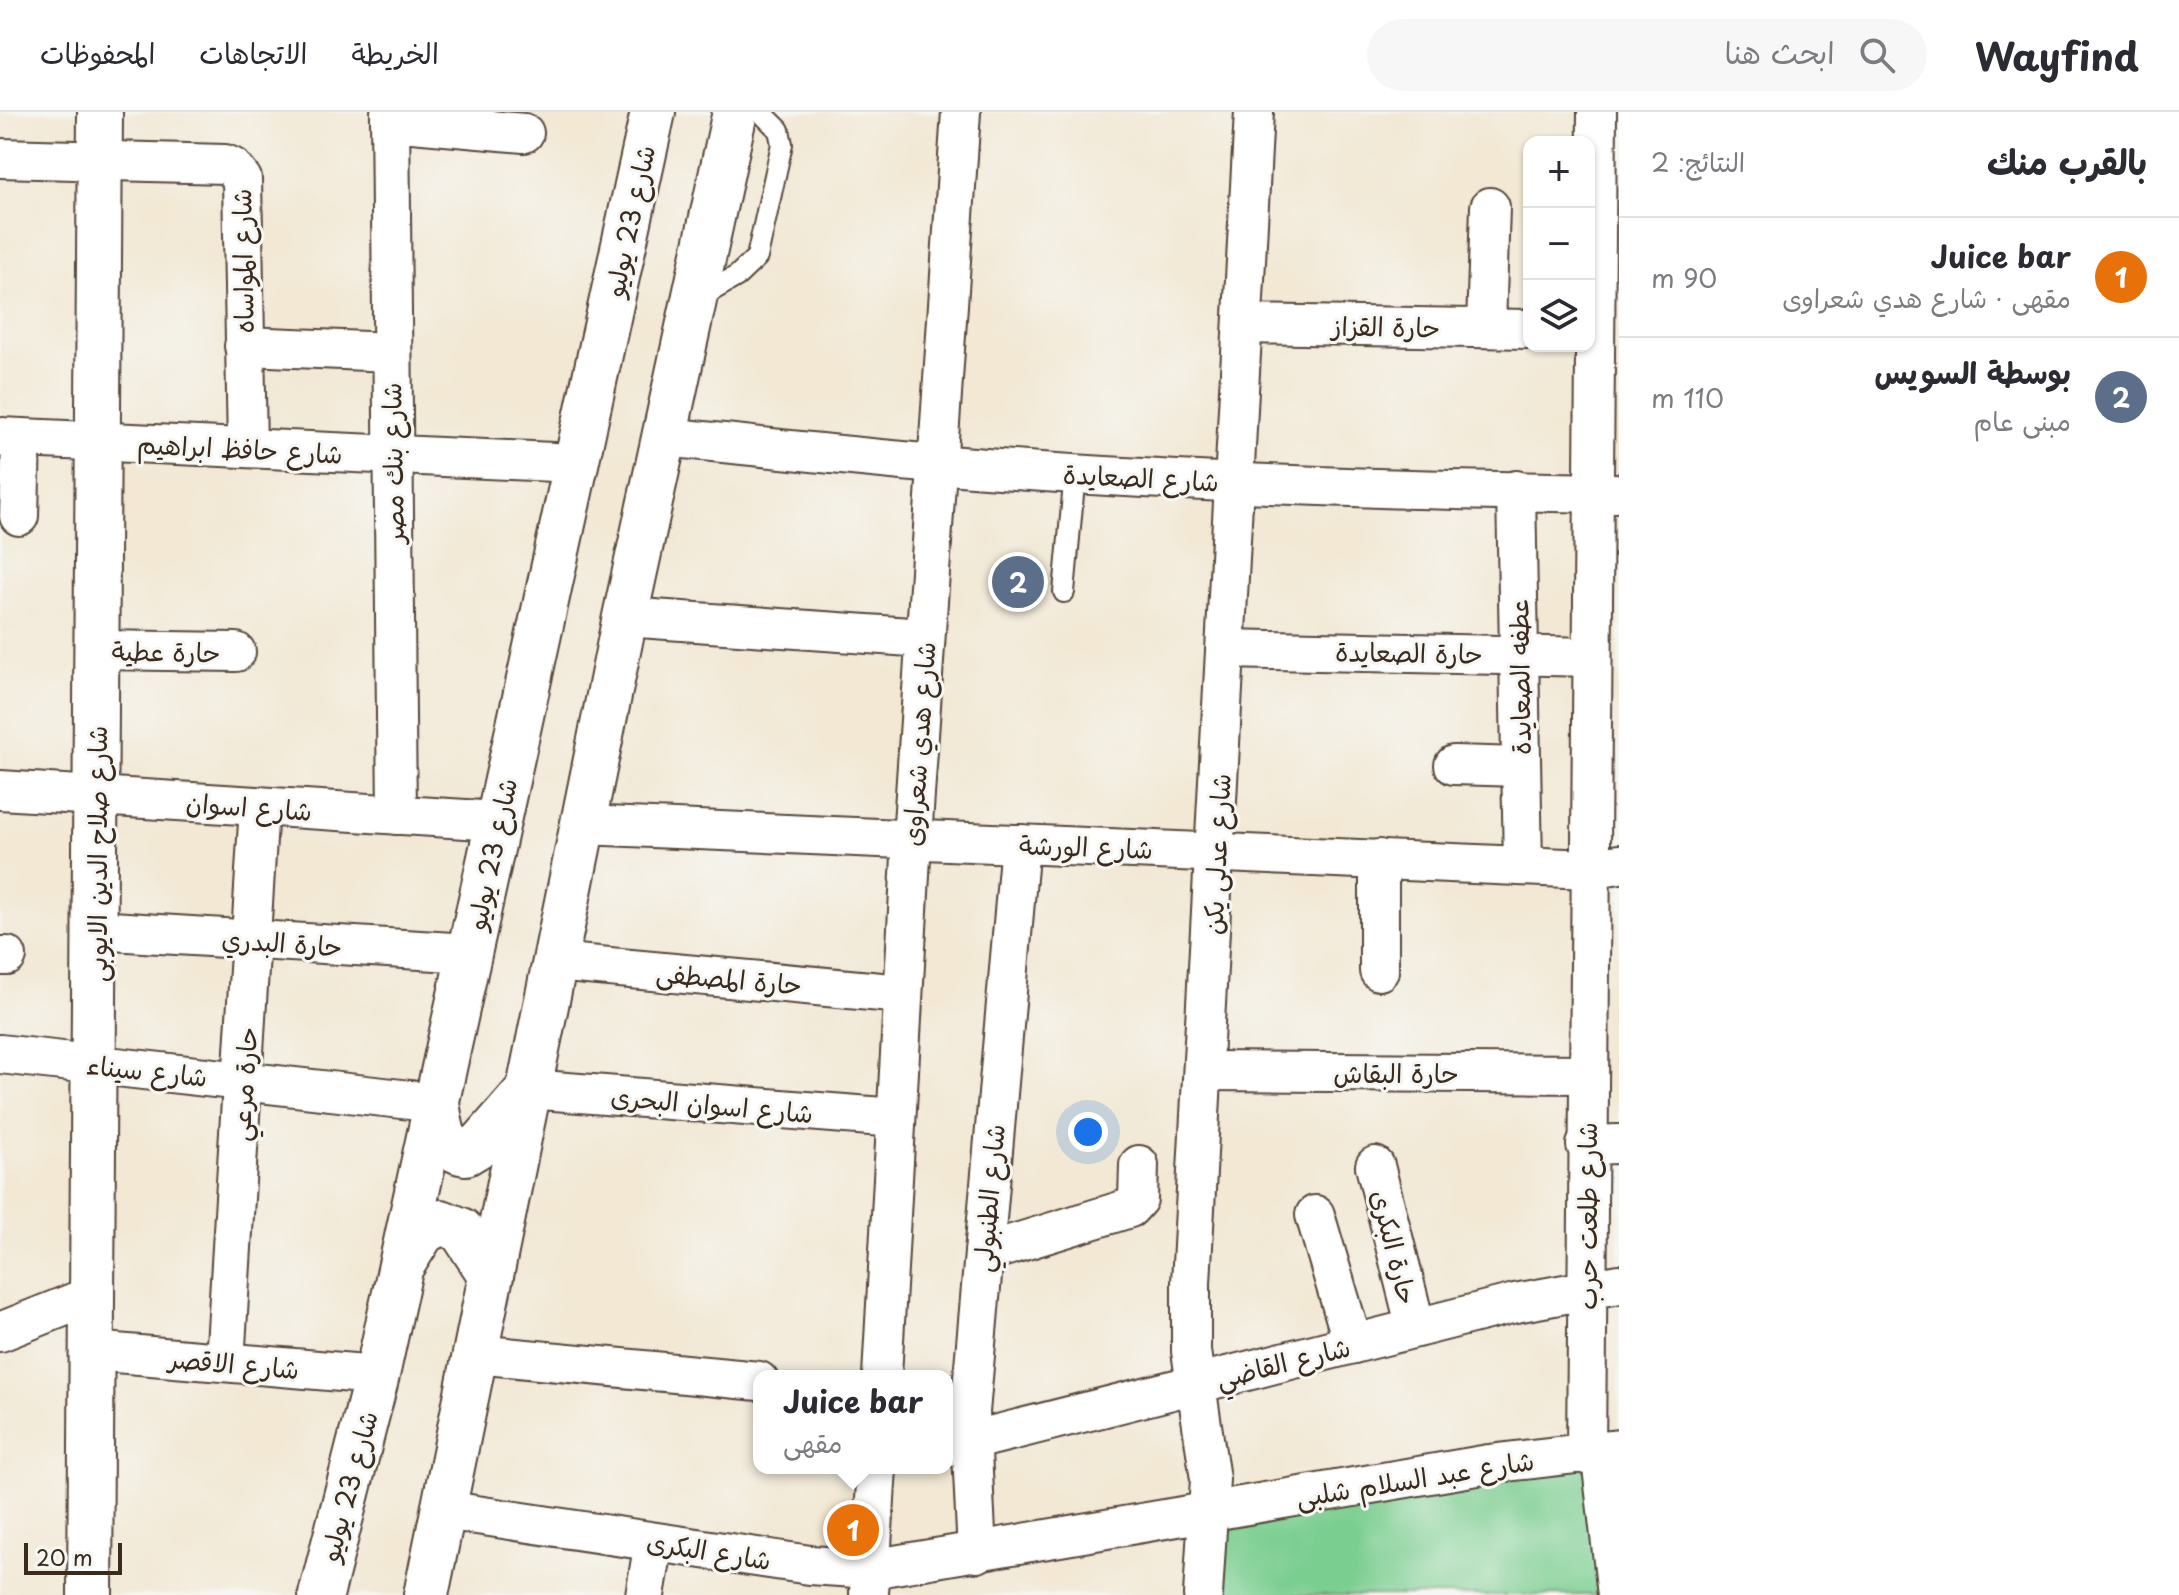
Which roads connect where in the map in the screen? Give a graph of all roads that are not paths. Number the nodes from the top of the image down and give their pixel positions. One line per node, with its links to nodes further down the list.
1 (100, 112): 11 (main road, شارع صلاح الدين الايوبى)
2 (653, 112): 26 (main road, شارع 23 يوليو)
3 (735, 112): 14 (main road)
4 (761, 112): 14 (lane)
5 (961, 112): 27 (street, شارع هدي شعراوى)
6 (1254, 112): 15 (street, شارع عدلى يكن)
7 (1597, 112): 13 (street, شارع طلعت حرب)
8 (390, 116): 9 (street); 19 (street, شارع بنك مصر)
9 (524, 133)
10 (0, 158): 11 (street, شارع المواساه)
11 (100, 161): 18 (street, شارع المواساه); 23 (main road, شارع صلاح الدين الايوبى)
12 (1490, 207): 16 (street)
13 (1593, 280)
14 (694, 301): 22 (main road)
15 (1243, 324): 16 (street, حارة القزاز); 29 (street, شارع عدلى يكن)
16 (1486, 327): 17 (street, حارة القزاز)
17 (1523, 329)
18 (244, 346): 19 (street); 24 (street, شارع المواساه)
19 (391, 352): 25 (street, شارع بنك مصر)
20 (1594, 352): 31 (street, شارع طلعت حرب)
21 (10, 437): 23 (street, شارع حافظ ابراهيم); 32 (street)
22 (664, 437): 27 (street, شارع الصعايدة); 34 (main road)
23 (99, 441): 24 (street, شارع حافظ ابراهيم); 37 (main road, شارع صلاح الدين الايوبى)
24 (247, 448): 25 (street, شارع حافظ ابراهيم)
25 (392, 454): 26 (street, شارع حافظ ابراهيم); 46 (street, شارع بنك مصر)
26 (576, 463): 47 (main road, شارع 23 يوليو)
27 (937, 464): 28 (street, شارع الصعايدة); 35 (street, شارع هدي شعراوى)
28 (1075, 473): 29 (street, شارع الصعايدة); 33 (lane)
29 (1235, 482): 30 (street, شارع الصعايدة); 36 (street, شارع عدلى يكن)
30 (1516, 490): 31 (street, شارع الصعايدة); 39 (street, عطفه الصعايدة)
31 (1606, 493): 40 (street, شارع طلعت حرب)
32 (19, 516)
33 (1064, 592)
34 (625, 617): 35 (street); 48 (main road)
35 (925, 638): 49 (street, شارع هدي شعراوى)
36 (1227, 649): 39 (street, حارة الصعايدة); 51 (street, شارع عدلى يكن)
37 (97, 650): 38 (street, حارة عطية); 44 (main road, شارع صلاح الدين الايوبى)
38 (236, 652)
39 (1519, 654): 40 (street, حارة الصعايدة); 42 (street, عطفه الصعايدة)
40 (1591, 657): 54 (street, شارع طلعت حرب)
41 (1454, 765): 42 (street)
42 (1521, 767): 53 (street, عطفه الصعايدة)
43 (0, 790): 44 (street, شارع اسوان)
44 (96, 796): 45 (street, شارع اسوان); 55 (main road, شارع صلاح الدين الايوبى)
45 (259, 806): 46 (street, شارع اسوان); 56 (street, حارة مرعي)
46 (397, 815): 47 (street, شارع اسوان)
47 (498, 821): 57 (main road, شارع 23 يوليو)
48 (583, 825): 49 (street, شارع الورشة); 58 (main road)
49 (912, 839): 50 (street, شارع الورشة); 60 (street, شارع هدي شعراوى)
50 (1020, 844): 51 (street, شارع الورشة); 73 (street, شارع الطنبولي)
51 (1216, 852): 52 (street, شارع الورشة); 63 (street, شارع عدلى يكن)
52 (1379, 859): 53 (street, شارع الورشة); 59 (street)
53 (1523, 865): 54 (street, شارع الورشة)
54 (1604, 866): 64 (street, شارع طلعت حرب)
55 (95, 930): 56 (street, حارة البدري); 62 (main road, شارع صلاح الدين الايوبى)
56 (252, 940): 57 (street, حارة البدري); 65 (street, حارة مرعي)
57 (469, 953): 67 (main road, شارع 23 يوليو)
58 (555, 962): 60 (street, حارة المصطفى); 66 (main road)
59 (1379, 971)
60 (903, 994): 68 (street, شارع هدي شعراوى)
61 (0, 1054): 62 (street, شارع سيناء)
62 (93, 1064): 65 (street, شارع سيناء); 77 (main road, شارع صلاح الدين الايوبى)
63 (1204, 1071): 64 (street, حارة البقاش); 87 (street, شارع عدلى يكن)
64 (1587, 1074): 69 (street, شارع طلعت حرب)
65 (243, 1081): 67 (street, شارع سيناء); 83 (street, حارة مرعي)
66 (529, 1089): 67 (main road); 68 (street, شارع اسوان البحرى); 75 (main road)
67 (437, 1103): 74 (main road, شارع 23 يوليو)
68 (896, 1118): 84 (street, شارع هدي شعراوى)
69 (1602, 1145): 76 (street, شارع طلعت حرب)
70 (1139, 1165): 73 (street)
71 (1375, 1166): 78 (street, حارة البكرى)
72 (1315, 1215): 80 (street)
73 (984, 1253): 88 (street, شارع الطنبولي)
74 (401, 1267): 75 (main road); 85 (main road, شارع 23 يوليو)
75 (491, 1276): 82 (main road)
76 (1602, 1289): 78 (street, شارع القاضي); 89 (street, شارع طلعت حرب)
77 (93, 1295): 79 (street); 81 (main road, شارع صلاح الدين الايوبى)
78 (1416, 1328): 80 (street, شارع القاضي)
79 (0, 1332)
80 (1353, 1344): 87 (street, شارع القاضي)
81 (92, 1351): 83 (street, شارع الاقصر); 97 (main road, شارع صلاح الدين الايوبى)
82 (475, 1354): 86 (street); 91 (main road)
83 (225, 1362): 85 (street, شارع الاقصر)
84 (882, 1370)
85 (377, 1375): 98 (main road, شارع 23 يوليو)
86 (753, 1380)
87 (1196, 1384): 88 (street, شارع القاضي); 92 (street, شارع عدلى يكن)
88 (958, 1444): 94 (street, شارع الطنبولي)
89 (1602, 1452): 92 (street, شارع عبد السلام شلبى); 95 (street, شارع طلعت حرب)
90 (877, 1474): 96 (street)
91 (443, 1510): 93 (street, شارع البكرى); 99 (main road)
92 (1211, 1511): 94 (street, شارع البكرى); 101 (street, شارع عدلى يكن)
93 (654, 1542): 96 (street, شارع البكرى); 100 (street)
94 (977, 1553): 96 (street, شارع البكرى)
95 (1616, 1555): 102 (street, شارع طلعت حرب)
96 (870, 1582)
97 (90, 1595)
98 (321, 1595)
99 (426, 1595)
100 (645, 1595)
101 (1203, 1595)
102 (1617, 1595)

